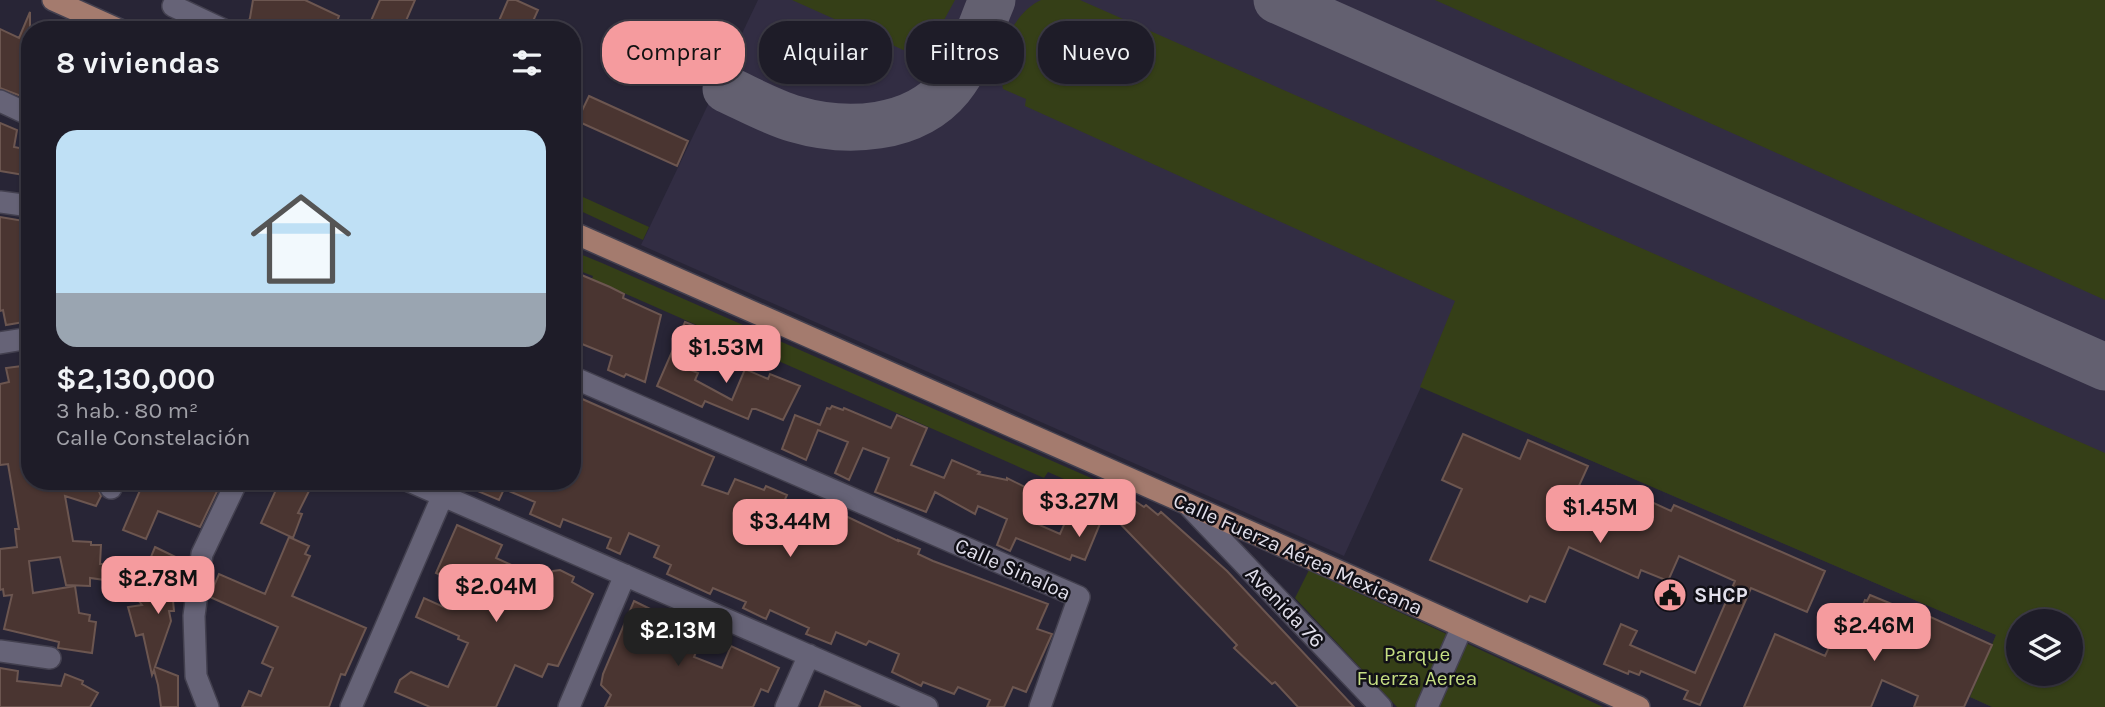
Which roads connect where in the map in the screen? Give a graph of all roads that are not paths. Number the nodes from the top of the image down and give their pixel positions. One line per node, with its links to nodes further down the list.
1 (54, 0): 3 (main road)
2 (188, 7): 4 (street)
3 (100, 21)
4 (210, 21)
5 (0, 101): 6 (street)
6 (21, 111)
7 (0, 202): 8 (street)
8 (21, 205)
9 (581, 236): 16 (main road, Calle Fuerza Aérea Mexicana)
10 (21, 340): 11 (street)
11 (0, 343)
12 (581, 381): 27 (street, Calle Sinaloa)
13 (233, 490): 22 (street)
14 (446, 490): 23 (street)
15 (448, 490): 17 (street)
16 (1190, 507): 18 (main road, Calle Fuerza Aérea Mexicana); 28 (street, Avenida 76)
17 (625, 575): 20 (street); 24 (street)
18 (1462, 627): 29 (street); 30 (main road, Calle Fuerza Aérea Mexicana)
19 (0, 651): 21 (street)
20 (809, 655): 25 (street); 26 (street)
21 (50, 658)
22 (208, 707)
23 (351, 707)
24 (569, 707)
25 (786, 707)
26 (927, 707)
27 (1040, 707)
28 (1381, 707)
29 (1427, 707)
30 (1639, 707)

